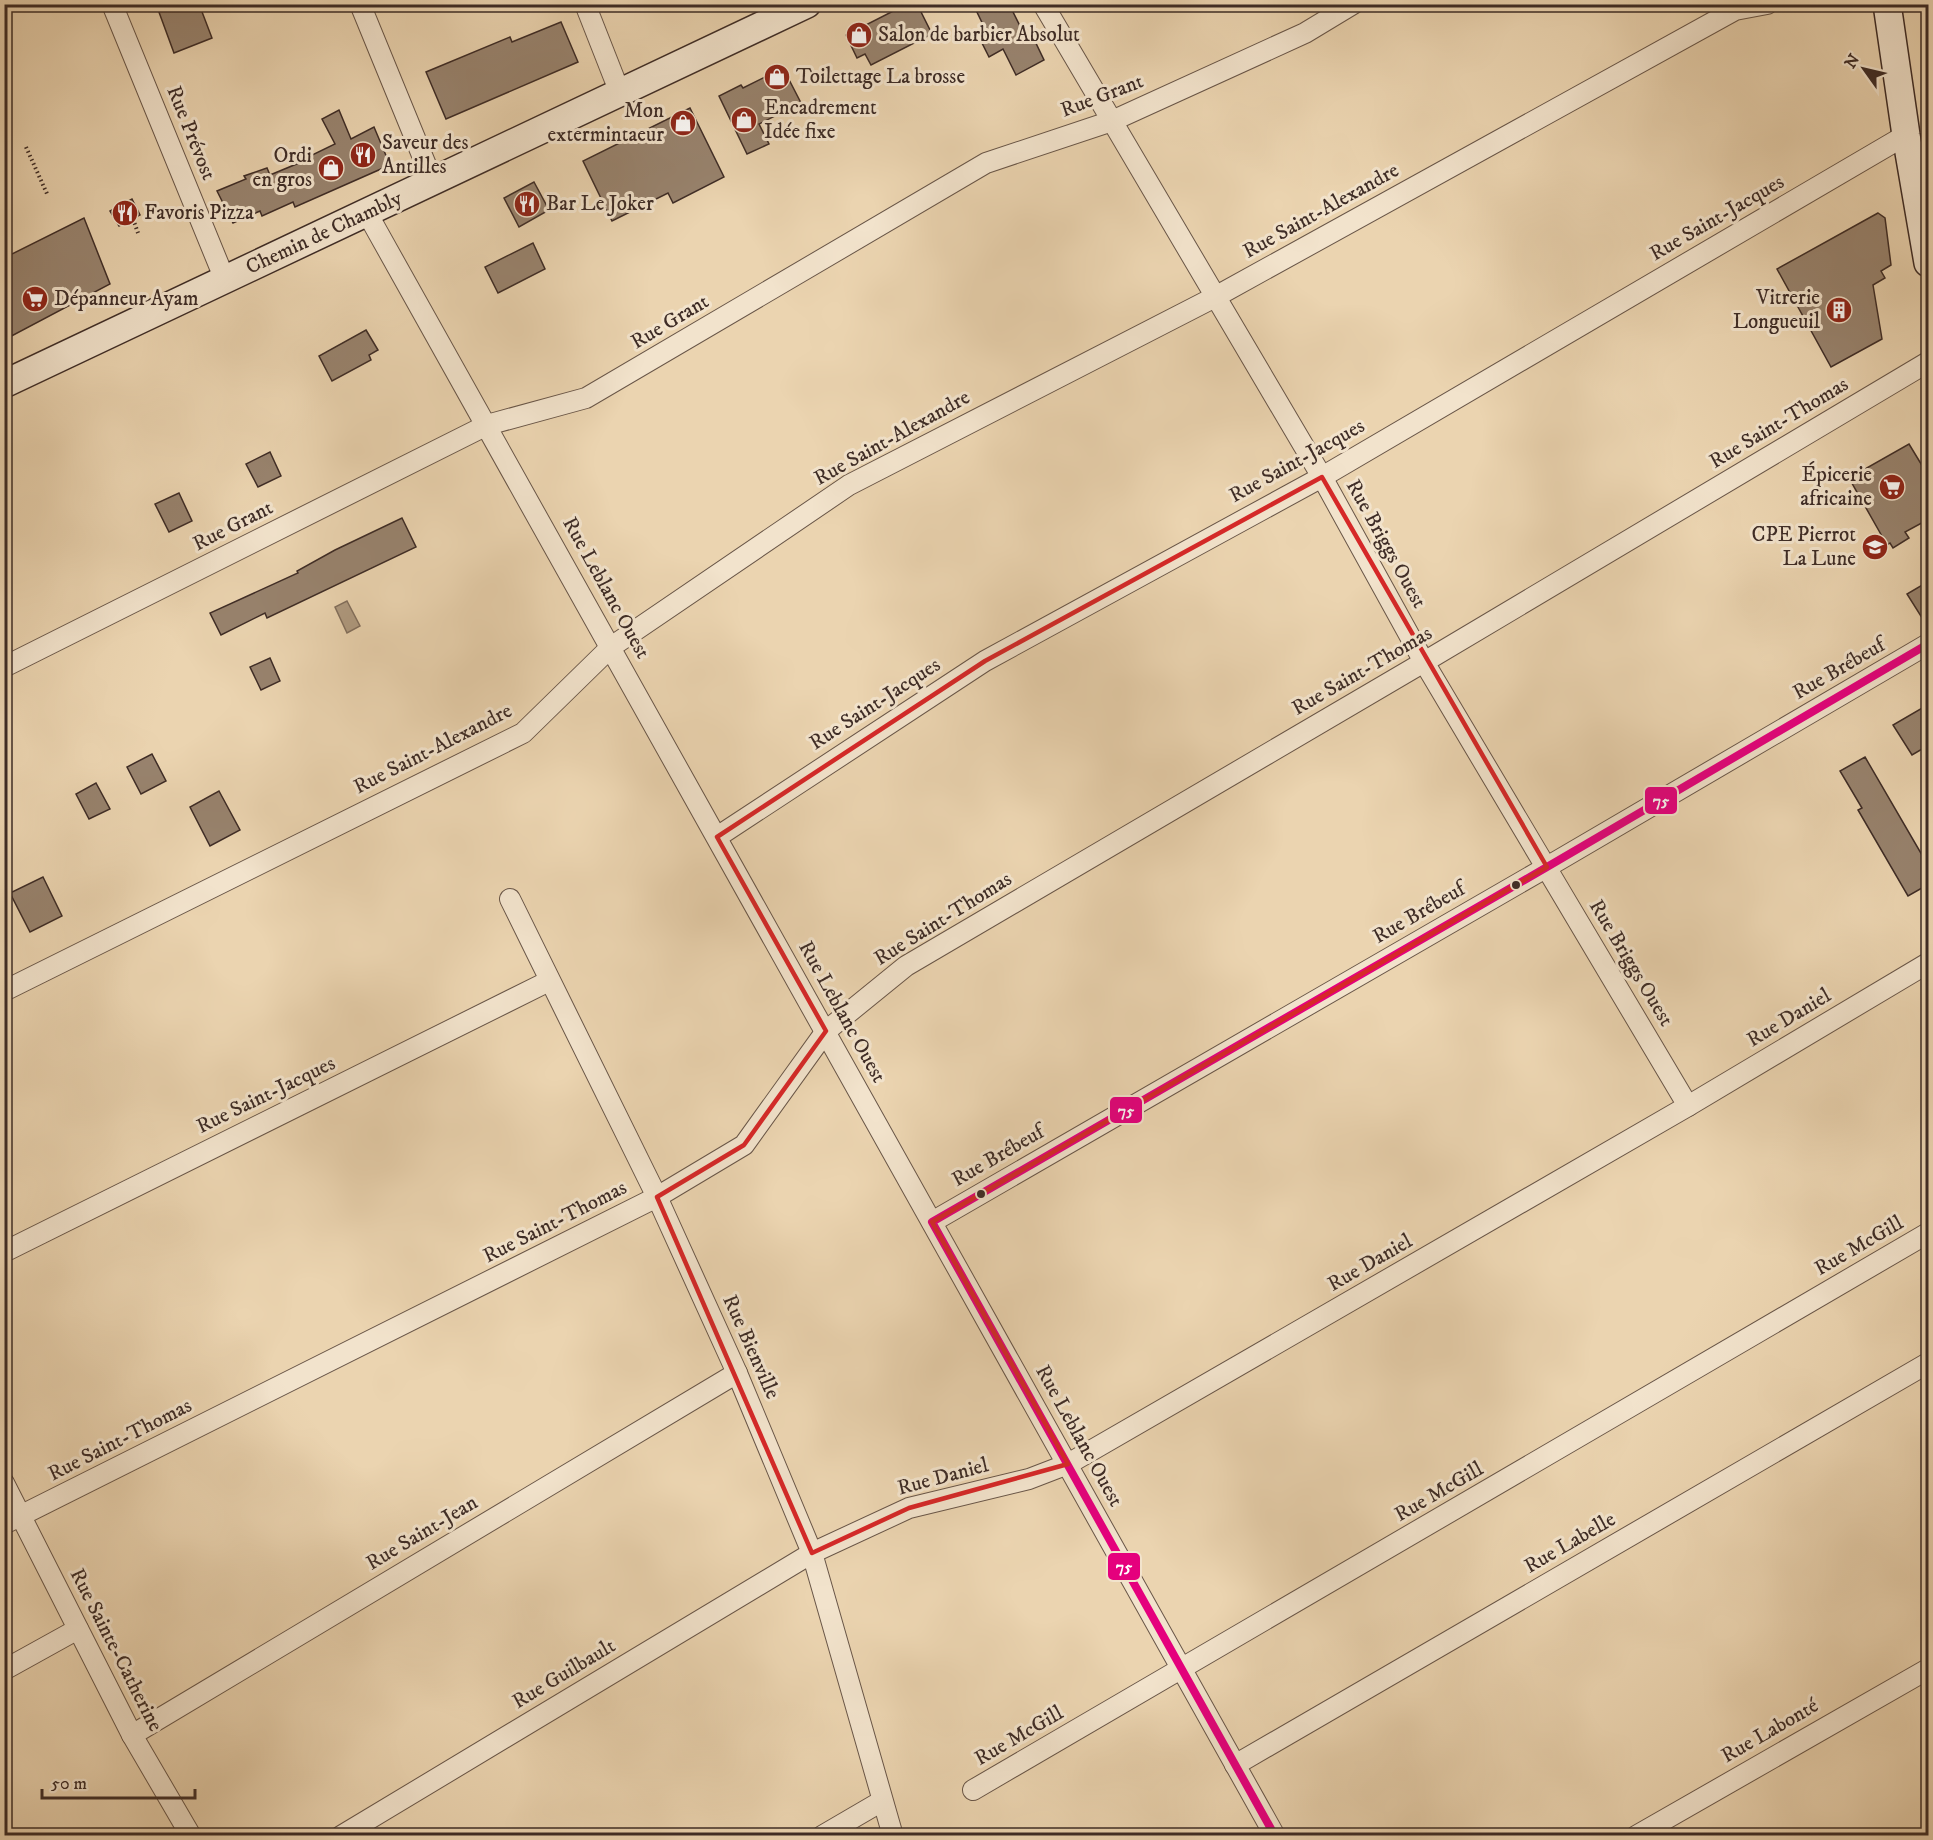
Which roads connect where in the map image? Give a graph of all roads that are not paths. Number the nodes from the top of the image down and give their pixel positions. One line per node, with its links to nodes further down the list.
1 (112, 4): 15 (street, Rue Prévost)
2 (360, 4): 12 (street)
3 (585, 4): 9 (street)
4 (1043, 4): 10 (street, Rue Briggs Ouest)
5 (1353, 4): 10 (street, Rue Grant)
6 (1767, 4): 16 (street, Rue Saint-Alexandre)
7 (1887, 4): 11 (main road)
8 (798, 6): 9 (main road, Chemin de Chambly)
9 (620, 93): 12 (main road, Chemin de Chambly)
10 (1112, 121): 16 (street, Rue Briggs Ouest); 19 (street, Rue Grant)
11 (1906, 135): 14 (main road); 20 (street, Rue Saint-Jacques)
12 (433, 182): 13 (main road, Chemin de Chambly)
13 (367, 213): 15 (main road, Chemin de Chambly); 19 (street, Rue Leblanc Ouest)
14 (1929, 262)
15 (225, 280): 18 (main road, Chemin de Chambly)
16 (1215, 297): 20 (street, Rue Briggs Ouest); 22 (street, Rue Saint-Alexandre)
17 (1929, 362): 23 (street, Rue Saint-Thomas)
18 (4, 384)
19 (487, 425): 22 (street, Rue Leblanc Ouest); 24 (street, Rue Grant)
20 (1322, 477): 23 (street, Rue Briggs Ouest); 25 (street, Rue Saint-Jacques)
21 (1929, 644): 26 (street, Rue Brébeuf)
22 (612, 648): 25 (street, Rue Leblanc Ouest); 30 (street, Rue Saint-Alexandre)
23 (1424, 662): 26 (street, Rue Briggs Ouest); 31 (street, Rue Saint-Thomas)
24 (4, 667)
25 (717, 837): 31 (street, Rue Leblanc Ouest)
26 (1547, 867): 32 (street, Rue Briggs Ouest); 34 (street, Rue Brébeuf)
27 (510, 899): 29 (street, Rue Bienville)
28 (1929, 963): 32 (street, Rue Daniel)
29 (549, 981): 33 (street, Rue Bienville); 36 (street, Rue Saint-Jacques)
30 (4, 991)
31 (825, 1031): 33 (street, Rue Saint-Thomas); 34 (street, Rue Leblanc Ouest)
32 (1688, 1106): 39 (street, Rue Daniel)
33 (657, 1197): 38 (street, Rue Bienville); 41 (street, Rue Saint-Thomas)
34 (932, 1222): 39 (street, Rue Leblanc Ouest)
35 (1929, 1233): 45 (street, Rue McGill)
36 (4, 1252)
37 (1929, 1363): 48 (street, Rue Labelle)
38 (737, 1373): 42 (street, Rue Bienville); 47 (street, Rue Saint-Jean)
39 (1068, 1464): 42 (street, Rue Daniel); 45 (street, Rue Leblanc Ouest)
40 (4, 1483): 41 (street, Rue Sainte-Catherine)
41 (13, 1520): 43 (street, Rue Sainte-Catherine)
42 (812, 1553): 50 (street, Rue Bienville); 52 (street, Rue Guilbault)
43 (78, 1629): 46 (street); 47 (street, Rue Sainte-Catherine)
44 (1929, 1669): 56 (street, Rue Labonté)
45 (1182, 1670): 48 (street, Rue Leblanc Ouest); 49 (street, Rue McGill)
46 (4, 1671)
47 (132, 1735): 51 (street, Rue Sainte-Catherine)
48 (1235, 1765): 55 (street, Rue Leblanc Ouest)
49 (973, 1790)
50 (882, 1801): 53 (street); 54 (street, Rue Bienville)
51 (191, 1836)
52 (341, 1836)
53 (822, 1836)
54 (893, 1836)
55 (1275, 1836)
56 (1636, 1836)

